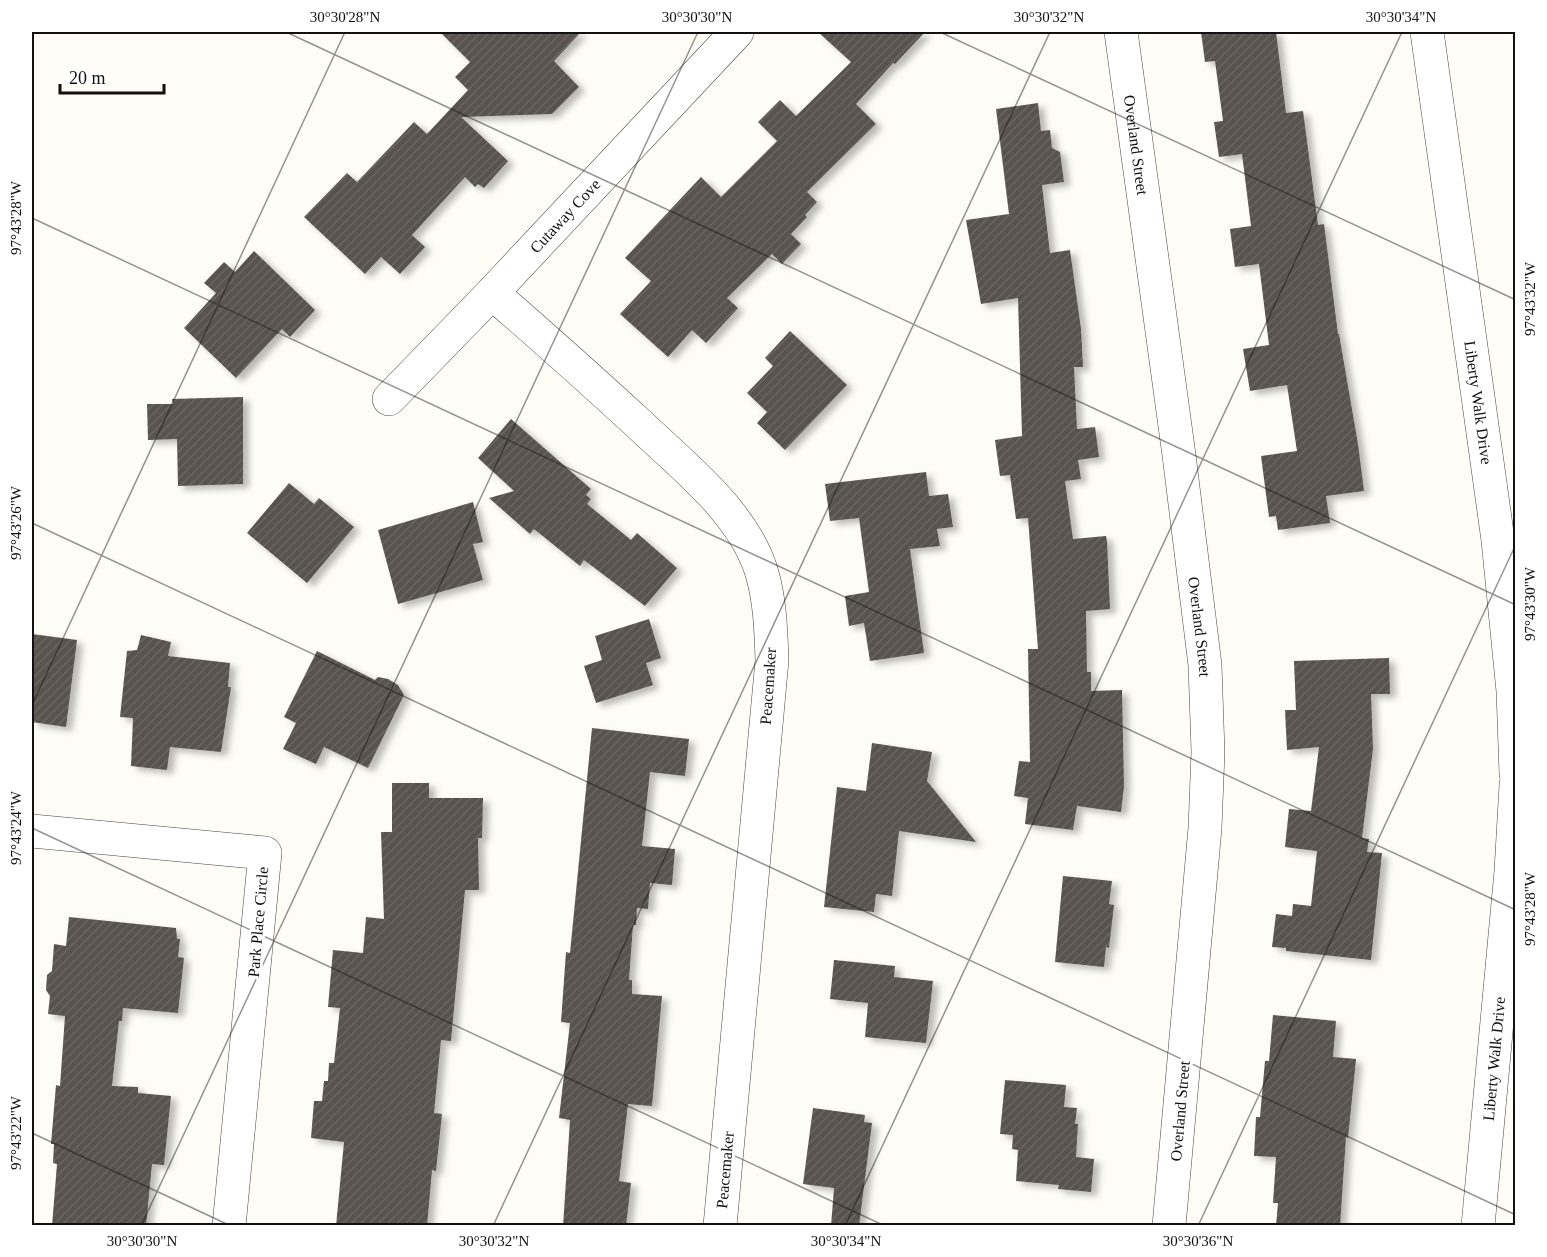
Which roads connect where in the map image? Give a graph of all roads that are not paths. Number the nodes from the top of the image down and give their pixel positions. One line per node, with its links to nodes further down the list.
1 (737, 32): 4 (street, Cutaway Cove)
2 (1121, 32): 11 (street, Overland Street)
3 (1427, 32): 6 (street, Liberty Walk Drive)
4 (492, 293): 5 (street, Cutaway Cove); 10 (street, Peacemaker)
5 (389, 399)
6 (1515, 774)
7 (1515, 785): 12 (street, Liberty Walk Drive)
8 (32, 831): 9 (street, Park Place Circle)
9 (230, 1226)
10 (720, 1226)
11 (1169, 1226)
12 (1478, 1226)

